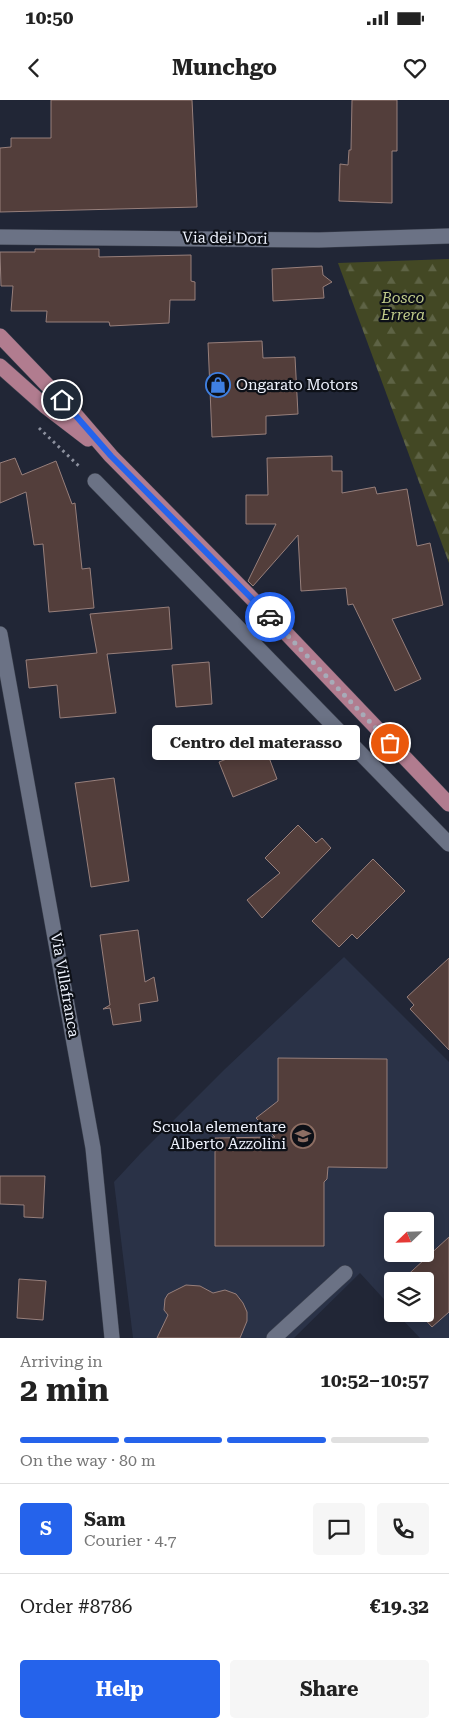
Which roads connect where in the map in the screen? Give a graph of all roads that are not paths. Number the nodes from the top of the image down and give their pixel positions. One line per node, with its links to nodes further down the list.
1 (449, 236): 2 (street, Via dei Dori)
2 (0, 237)
3 (0, 336): 5 (main road)
4 (0, 366): 5 (main road)
5 (111, 456): 8 (main road)
6 (95, 481): 9 (street)
7 (0, 634): 11 (street, Via Villafranca)
8 (449, 804)
9 (449, 844)
10 (345, 1273): 12 (street)
11 (112, 1338)
12 (274, 1338)

